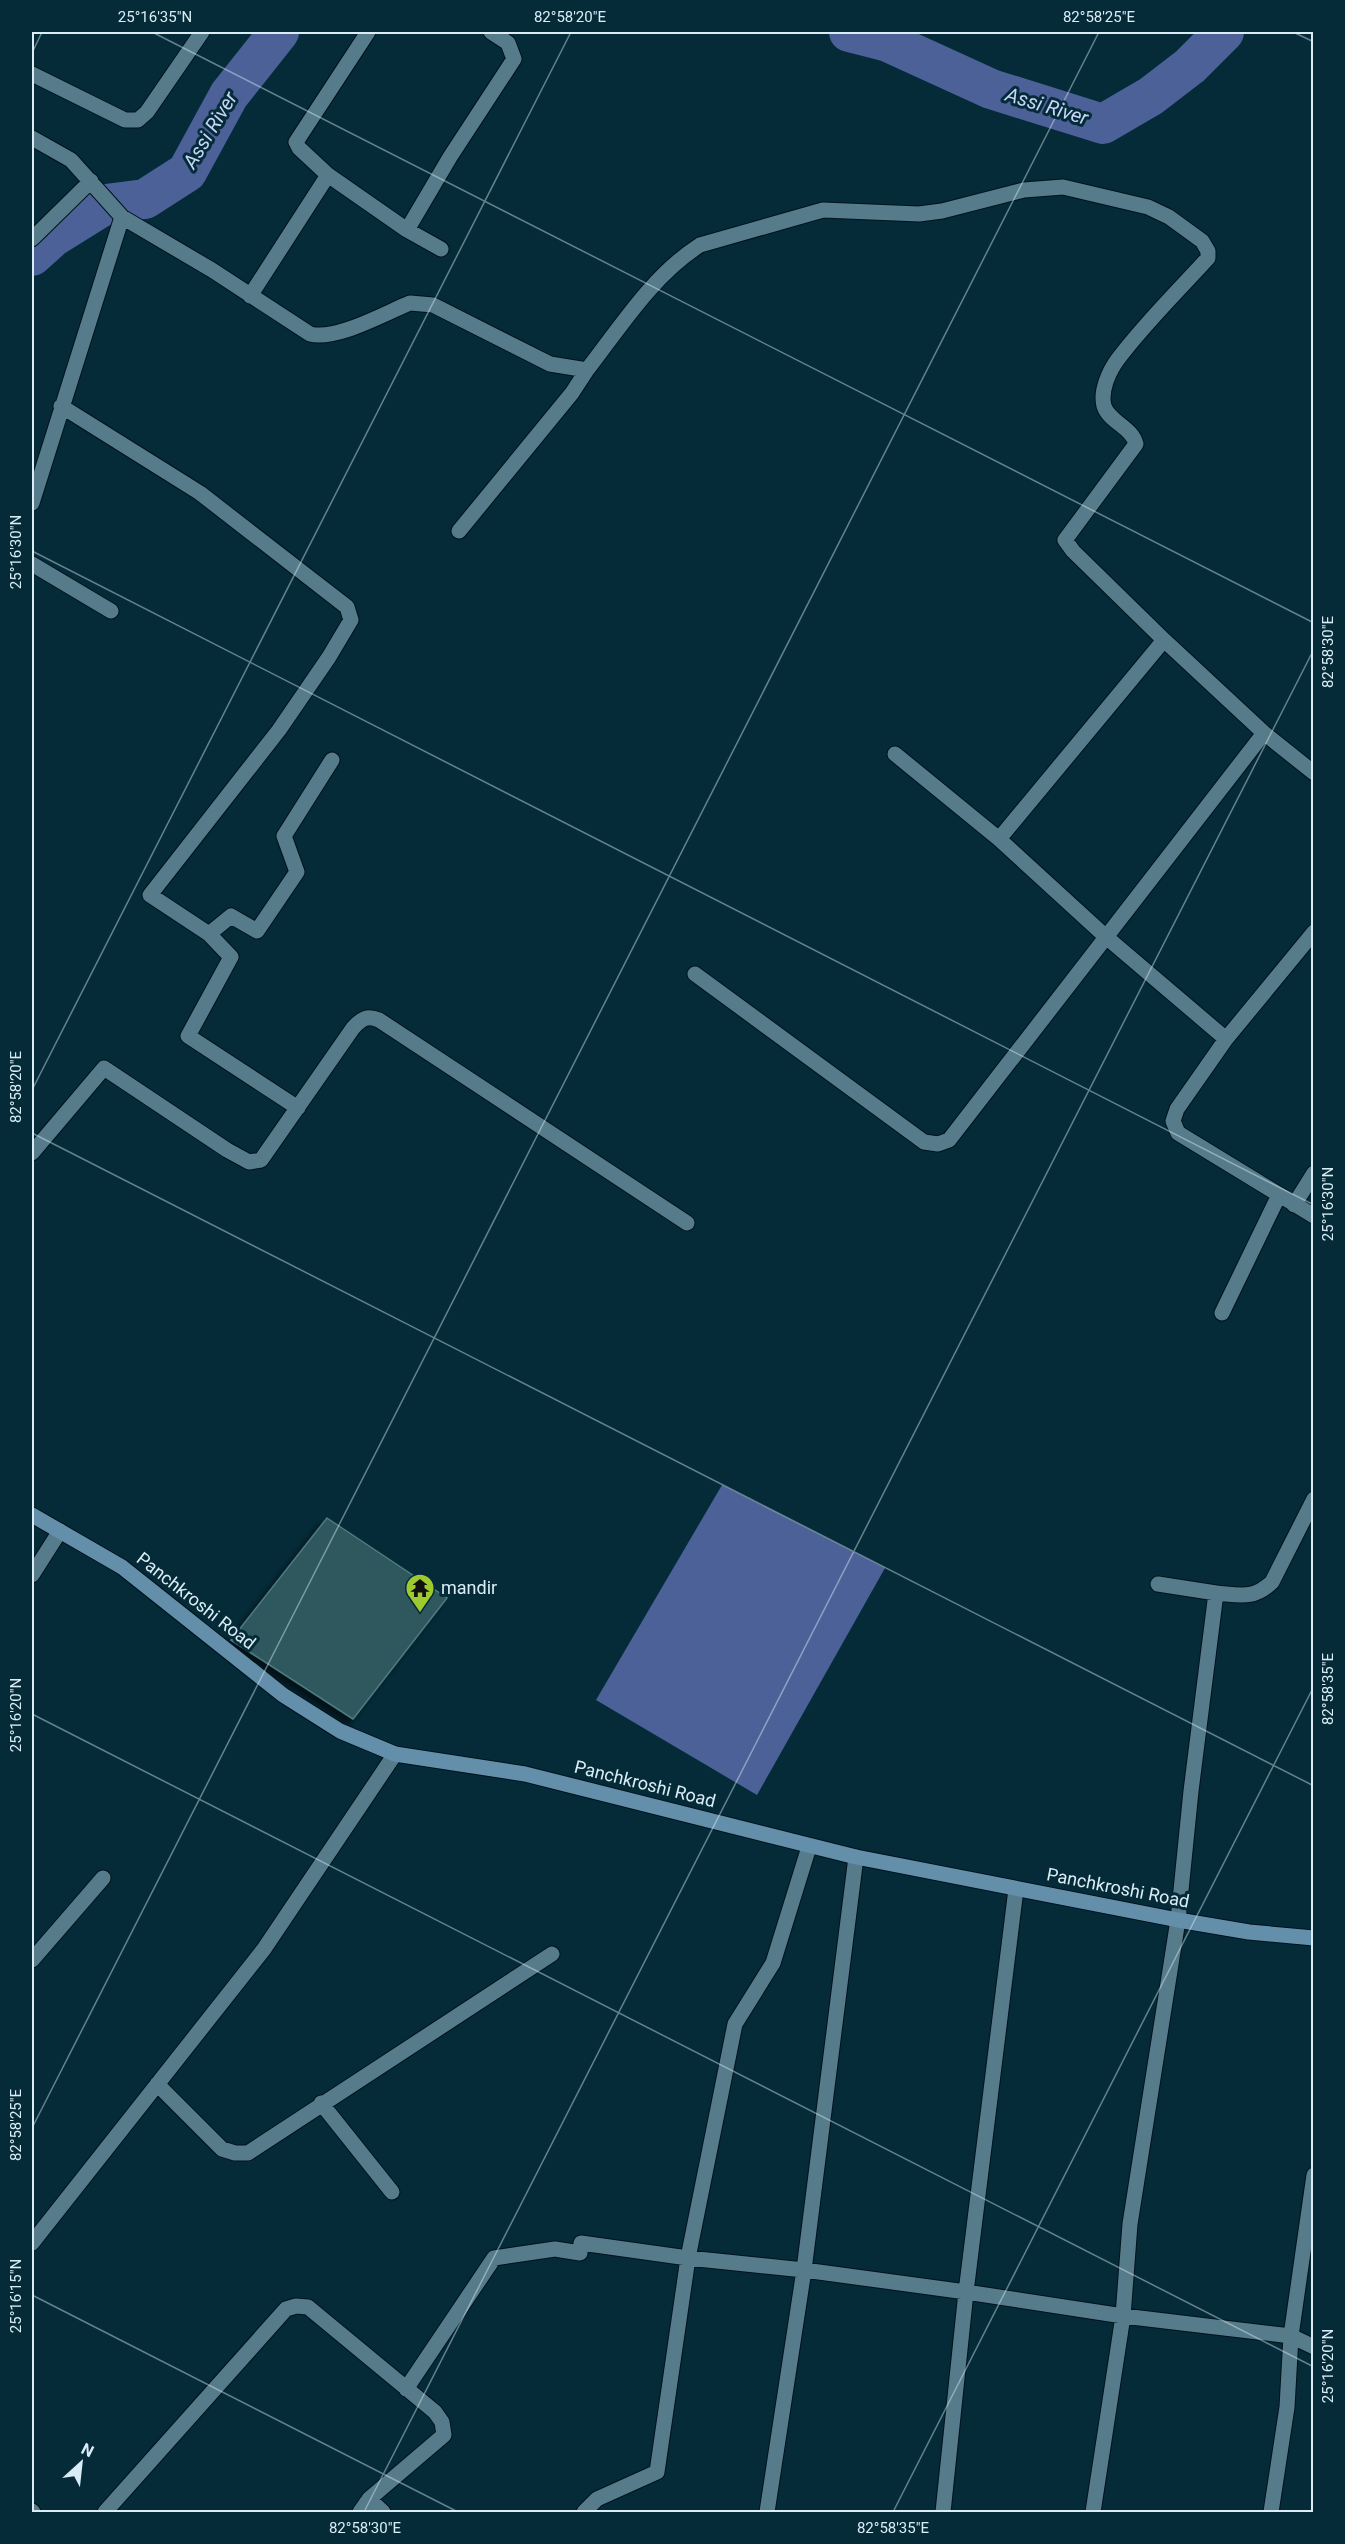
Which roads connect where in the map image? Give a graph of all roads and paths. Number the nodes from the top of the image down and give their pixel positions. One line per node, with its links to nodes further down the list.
1 (202, 32): 4 (street)
2 (368, 32): 6 (street)
3 (491, 32): 9 (street)
4 (32, 74)
5 (32, 138): 7 (street)
6 (328, 175): 9 (street); 12 (street)
7 (91, 181): 8 (street); 10 (street)
8 (119, 214): 12 (street); 14 (street)
9 (407, 230): 11 (street)
10 (32, 239)
11 (441, 249)
12 (250, 296): 13 (street)
13 (587, 370): 16 (street); 19 (street)
14 (61, 406): 15 (street); 26 (street)
15 (32, 503)
16 (459, 531)
17 (32, 564): 18 (street)
18 (111, 610)
19 (1164, 640): 20 (street); 24 (street)
20 (1264, 733): 23 (street); 27 (street)
21 (895, 754): 24 (street)
22 (332, 760): 26 (street)
23 (1314, 773)
24 (999, 838): 27 (street)
25 (1314, 932): 29 (street)
26 (209, 934): 30 (street)
27 (1105, 936): 28 (street); 29 (street)
28 (695, 974)
29 (1226, 1039): 33 (street)
30 (298, 1108): 31 (street); 36 (street)
31 (32, 1153)
32 (1314, 1173): 34 (street)
33 (1280, 1195): 34 (street); 37 (street)
34 (1294, 1204): 35 (street)
35 (1314, 1216)
36 (687, 1222)
37 (1221, 1313)
38 (1314, 1499): 43 (street)
39 (32, 1515): 40 (street, Panchkroshi Road)
40 (60, 1531): 41 (street); 44 (street, Panchkroshi Road)
41 (32, 1575)
42 (1158, 1584): 43 (street)
43 (1216, 1593): 49 (street)
44 (395, 1754): 45 (street, Panchkroshi Road); 53 (street)
45 (809, 1847): 46 (street, Panchkroshi Road); 58 (street)
46 (856, 1857): 48 (street, Panchkroshi Road); 59 (street)
47 (103, 1878): 51 (street)
48 (1017, 1889): 49 (street, Panchkroshi Road); 60 (street)
49 (1178, 1920): 50 (street, Panchkroshi Road); 61 (street)
50 (1314, 1938)
51 (33, 1954)
52 (552, 1954): 54 (street)
53 (157, 2084): 54 (street); 57 (street)
54 (321, 2103): 56 (street)
55 (1314, 2175): 62 (street)
56 (392, 2192)
57 (32, 2243)
58 (688, 2258): 59 (street); 64 (street); 69 (street)
59 (804, 2270): 60 (street); 70 (street)
60 (966, 2292): 61 (street); 71 (street)
61 (1123, 2316): 62 (street); 72 (street)
62 (1291, 2336): 63 (street); 73 (street)
63 (1314, 2347)
64 (406, 2389): 65 (street); 66 (street)
65 (369, 2499): 67 (street); 68 (street)
66 (105, 2512)
67 (360, 2512)
68 (383, 2512)
69 (586, 2512)
70 (767, 2512)
71 (943, 2512)
72 (1093, 2512)
73 (1271, 2512)

